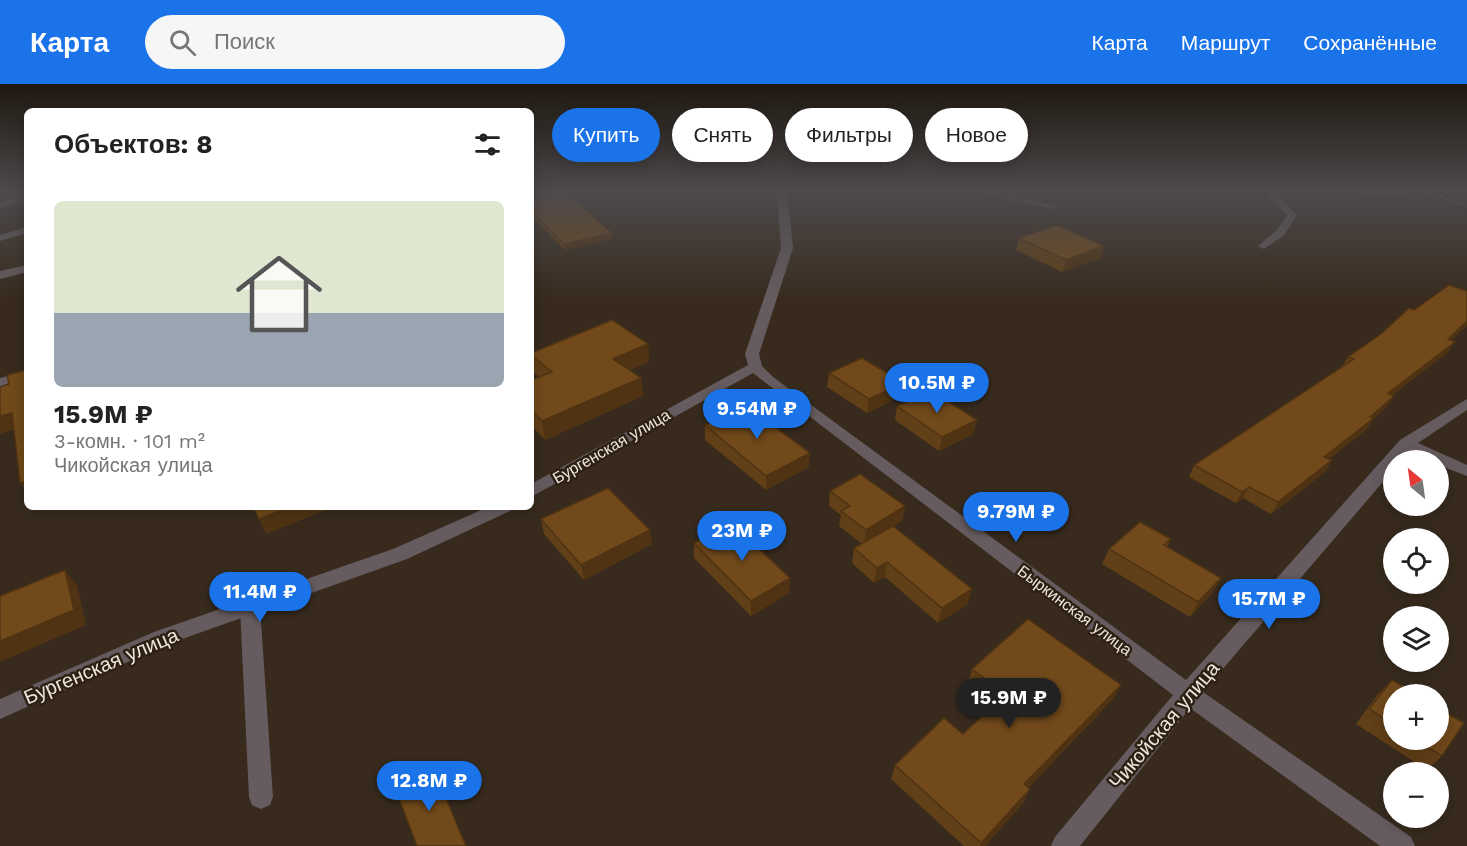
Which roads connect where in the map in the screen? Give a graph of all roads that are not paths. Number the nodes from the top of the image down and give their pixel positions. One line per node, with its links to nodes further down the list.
1 (785, 228): 8 (street)
2 (1286, 228): 5 (street)
3 (24, 231): 4 (street)
4 (0, 238)
5 (1264, 246)
6 (24, 269): 7 (street)
7 (0, 275)
8 (755, 367): 14 (street, Бургенская улица); 17 (street, Быркинская улица)
9 (24, 376): 10 (street)
10 (0, 383)
11 (1467, 403): 12 (street, Чикойская улица)
12 (1406, 444): 13 (street); 17 (street, Чикойская улица)
13 (1467, 471)
14 (534, 489)
15 (497, 510): 16 (street, Бургенская улица)
16 (250, 607): 18 (street, Бургенская улица); 19 (street)
17 (1188, 694): 20 (street, Чикойская улица); 21 (street, Быркинская улица)
18 (0, 709)
19 (261, 797)
20 (1064, 846)
21 (1402, 846)

